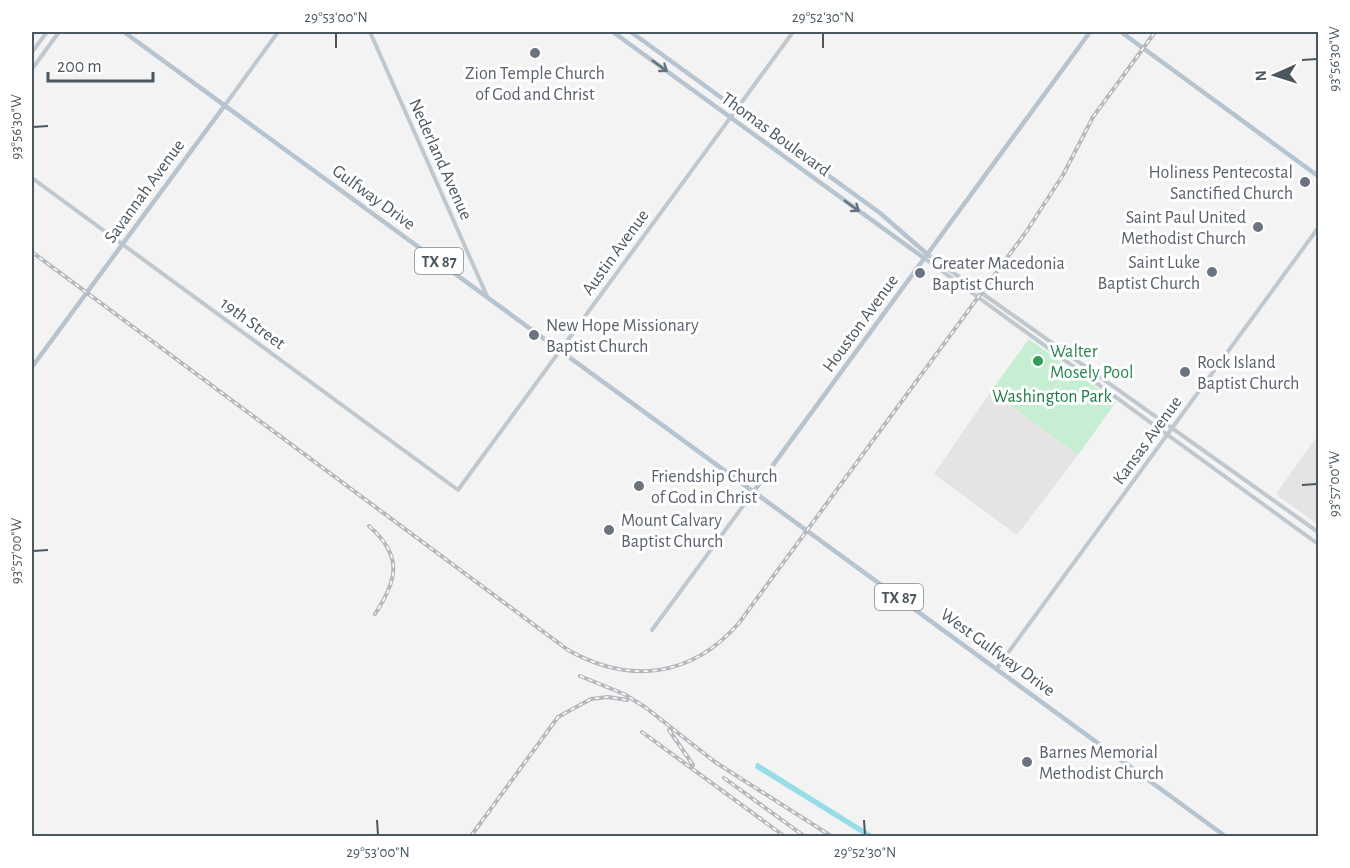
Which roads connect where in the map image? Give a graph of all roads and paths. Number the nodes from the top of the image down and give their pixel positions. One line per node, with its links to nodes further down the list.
1 (47, 32): 11 (street)
2 (59, 32): 12 (street)
3 (124, 32): 13 (main road, Gulfway Drive / TX 87)
4 (278, 32): 13 (street, Savannah Avenue)
5 (370, 32): 21 (street, Nederland Avenue)
6 (613, 32): 15 (main road, Thomas Boulevard, one-way to 15)
7 (631, 32): 14 (main road, Thomas Boulevard)
8 (793, 32): 14 (street, Austin Avenue)
9 (1090, 32): 20 (main road, Houston Avenue)
10 (1121, 32): 16 (main road)
11 (32, 52)
12 (32, 69)
13 (225, 105): 19 (main road, Savannah Avenue); 21 (main road, Gulfway Drive / TX 87)
14 (737, 108): 15 (street, Austin Avenue); 20 (main road, Thomas Boulevard)
15 (730, 117): 20 (main road, Thomas Boulevard, one-way to 20); 22 (street, Austin Avenue)
16 (1318, 176)
17 (32, 178): 19 (street, 19th Street)
18 (1318, 228): 24 (street, Kansas Avenue)
19 (122, 244): 23 (main road, Savannah Avenue); 26 (street, 19th Street)
20 (925, 256): 24 (street); 25 (street); 27 (main road, Houston Avenue)
21 (487, 297): 22 (main road, Gulfway Drive / TX 87)
22 (560, 350): 26 (street, Austin Avenue); 27 (main road, Gulfway Drive / TX 87)
23 (32, 366)
24 (1172, 428): 25 (street, Kansas Avenue); 28 (street)
25 (1167, 435): 29 (street); 31 (street, Kansas Avenue)
26 (458, 490)
27 (754, 491): 30 (street, Houston Avenue); 31 (main road, West Gulfway Drive / TX 87)
28 (1318, 532)
29 (1318, 544)
30 (652, 630)
31 (997, 668): 32 (main road, West Gulfway Drive / TX 87)
32 (1225, 837)

